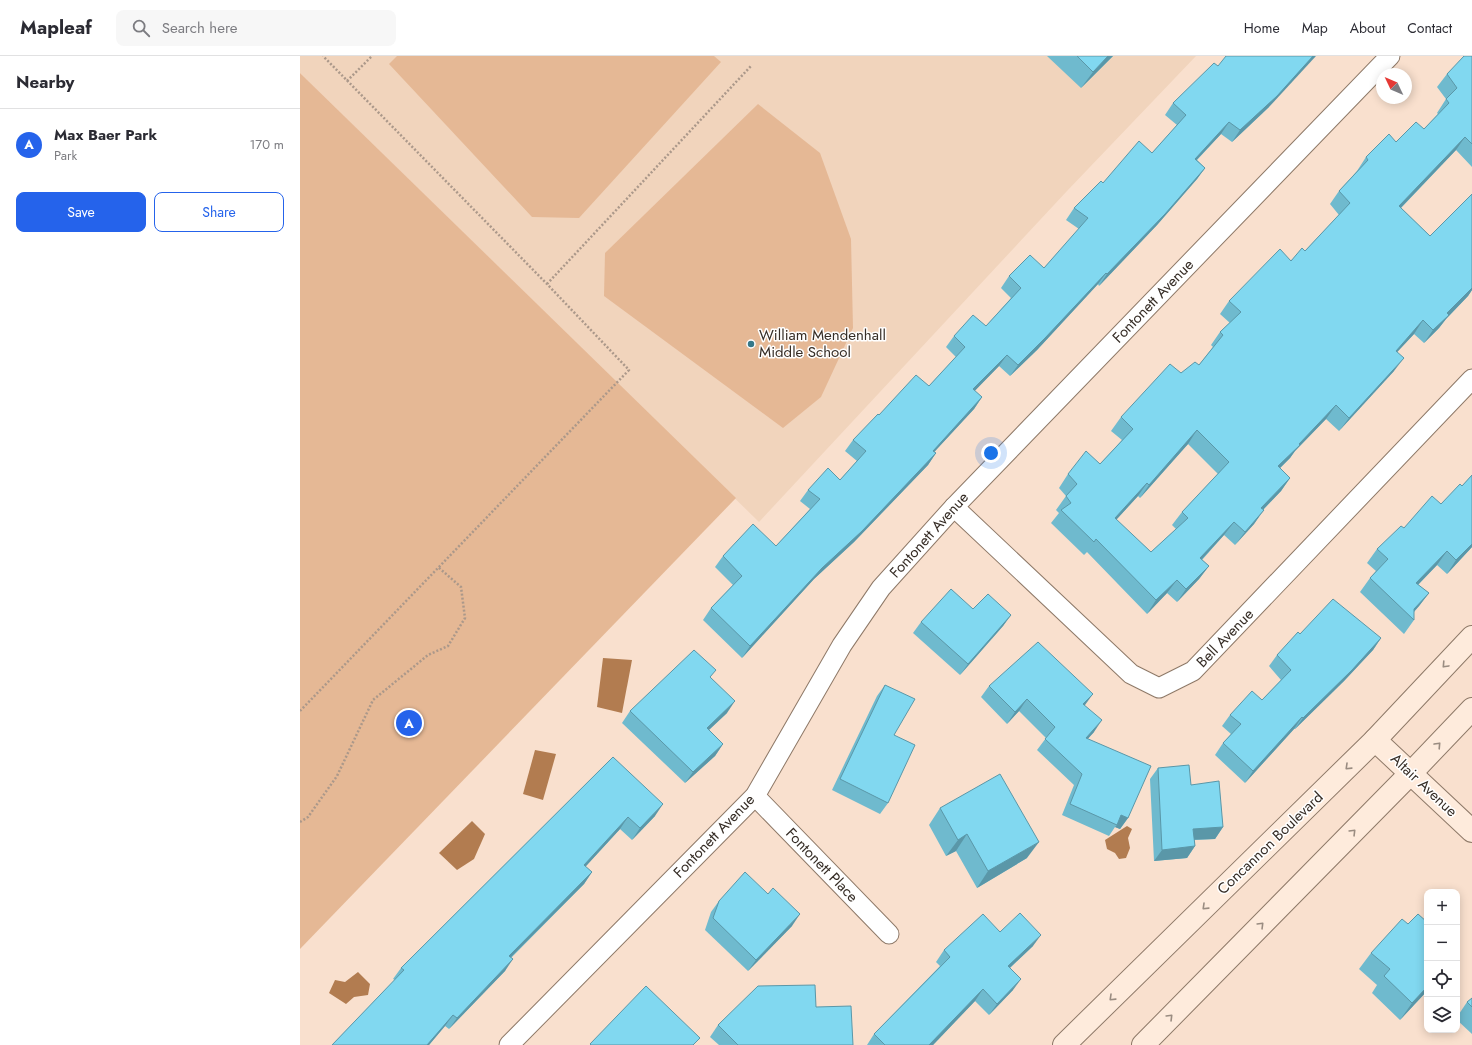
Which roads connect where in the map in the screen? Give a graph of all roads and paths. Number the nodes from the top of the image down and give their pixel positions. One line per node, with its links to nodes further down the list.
1 (323, 56): 5 (path)
2 (372, 56): 5 (path)
3 (1390, 56): 8 (street, Fontonett Avenue)
4 (751, 66): 6 (path)
5 (347, 81): 6 (path)
6 (547, 284): 9 (path)
7 (1472, 379): 8 (street, Bell Avenue)
8 (954, 507): 15 (street, Fontonett Avenue)
9 (438, 567): 12 (path); 16 (path)
10 (1472, 636): 13 (main road, Concannon Boulevard, one-way to 13)
11 (1472, 709): 14 (main road, one-way to 11)
12 (300, 711)
13 (1376, 740): 14 (main road, Altair Avenue); 20 (main road, Concannon Boulevard, one-way to 20)
14 (1411, 773): 17 (main road, Altair Avenue); 21 (main road, one-way to 14)
15 (755, 796): 18 (street, Fontonett Place); 19 (street, Fontonett Avenue)
16 (300, 822)
17 (1472, 831)
18 (889, 934)
19 (509, 1045)
20 (1064, 1045)
21 (1143, 1045)

